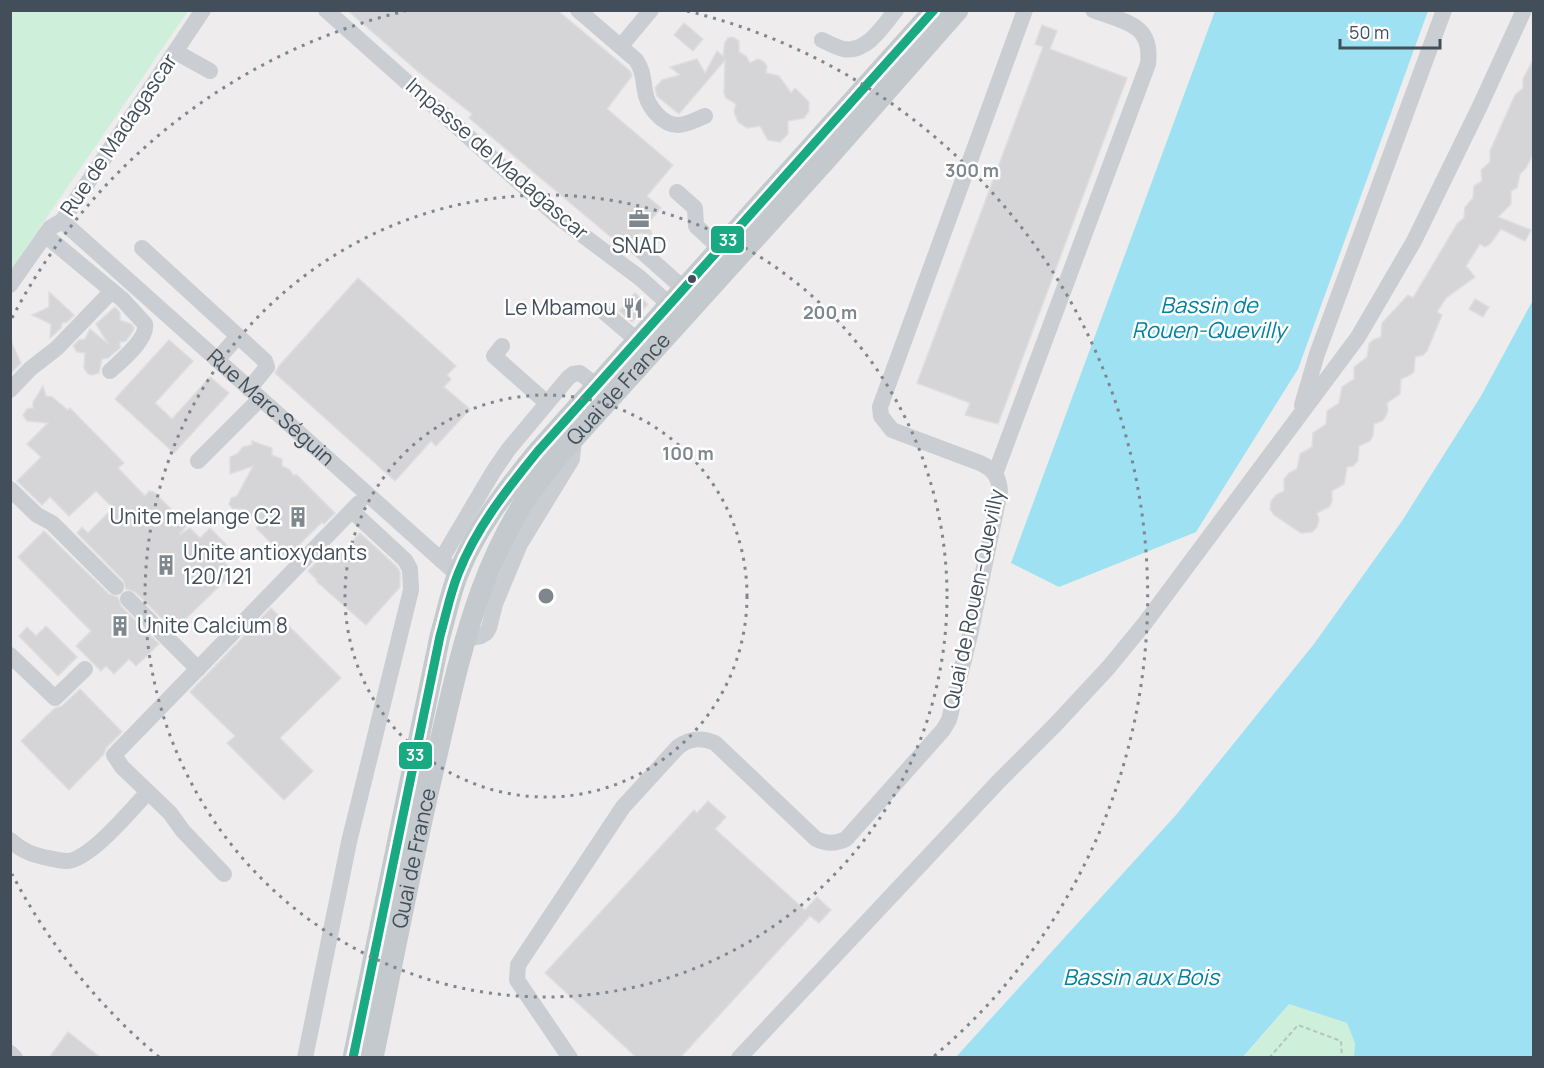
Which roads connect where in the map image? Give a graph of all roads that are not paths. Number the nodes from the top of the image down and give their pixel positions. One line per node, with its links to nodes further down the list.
1 (203, 10): 14 (street, Rue de Madagascar)
2 (326, 10): 24 (street, Impasse de Madagascar)
3 (578, 10): 13 (street)
4 (651, 10): 13 (street)
5 (896, 10): 12 (street)
6 (934, 10): 21 (main road, Quai de France)
7 (958, 10): 36 (main road, Quai de France)
8 (1093, 10): 38 (street)
9 (1444, 10): 35 (street)
10 (1524, 10): 35 (street)
11 (1025, 11): 38 (street, Quai de Rouen-Quevilly)
12 (822, 40)
13 (621, 46): 16 (street)
14 (176, 52): 15 (street); 18 (street, Rue de Madagascar)
15 (210, 71)
16 (705, 116)
17 (677, 192): 21 (street)
18 (52, 228): 22 (street, Rue de Madagascar); 23 (street); 29 (street, Rue Marc Séguin)
19 (142, 248): 26 (street)
20 (638, 248): 24 (street)
21 (721, 249): 24 (main road, Quai de France)
22 (10, 285)
23 (112, 291): 30 (street); 32 (street)
24 (677, 297): 27 (main road, Quai de France)
25 (604, 312): 27 (street)
26 (238, 336): 29 (street); 33 (street)
27 (638, 341): 31 (main road, Quai de France)
28 (502, 346): 34 (street)
29 (217, 360): 33 (street, Rue Marc Séguin)
30 (111, 371)
31 (597, 386): 34 (street); 43 (main road, Quai de France)
32 (10, 390)
33 (255, 394): 37 (street); 40 (street, Rue Marc Séguin)
34 (547, 403): 42 (street)
35 (1299, 416): 59 (street)
36 (573, 439): 44 (main road, Quai de France); 45 (street)
37 (198, 461)
38 (995, 474): 58 (street, Quai de Rouen-Quevilly)
39 (10, 489): 48 (street)
40 (368, 494): 41 (street); 42 (street, Rue Marc Séguin)
41 (352, 511): 48 (street); 55 (street)
42 (441, 560): 43 (street, Rue Marc Séguin)
43 (458, 575): 44 (main road); 49 (main road); 56 (main road, Quai de France)
44 (485, 577): 45 (main road, Quai de France)
45 (464, 639): 49 (main road, Quai de France)
46 (10, 655): 47 (street)
47 (86, 669)
48 (198, 669): 50 (street)
49 (437, 754): 57 (main road, Quai de France)
50 (148, 792): 51 (street); 52 (street)
51 (10, 840)
52 (224, 874)
53 (10, 1053): 54 (street)
54 (15, 1058)
55 (305, 1058)
56 (353, 1058)
57 (373, 1058)
58 (570, 1058)
59 (740, 1058)

